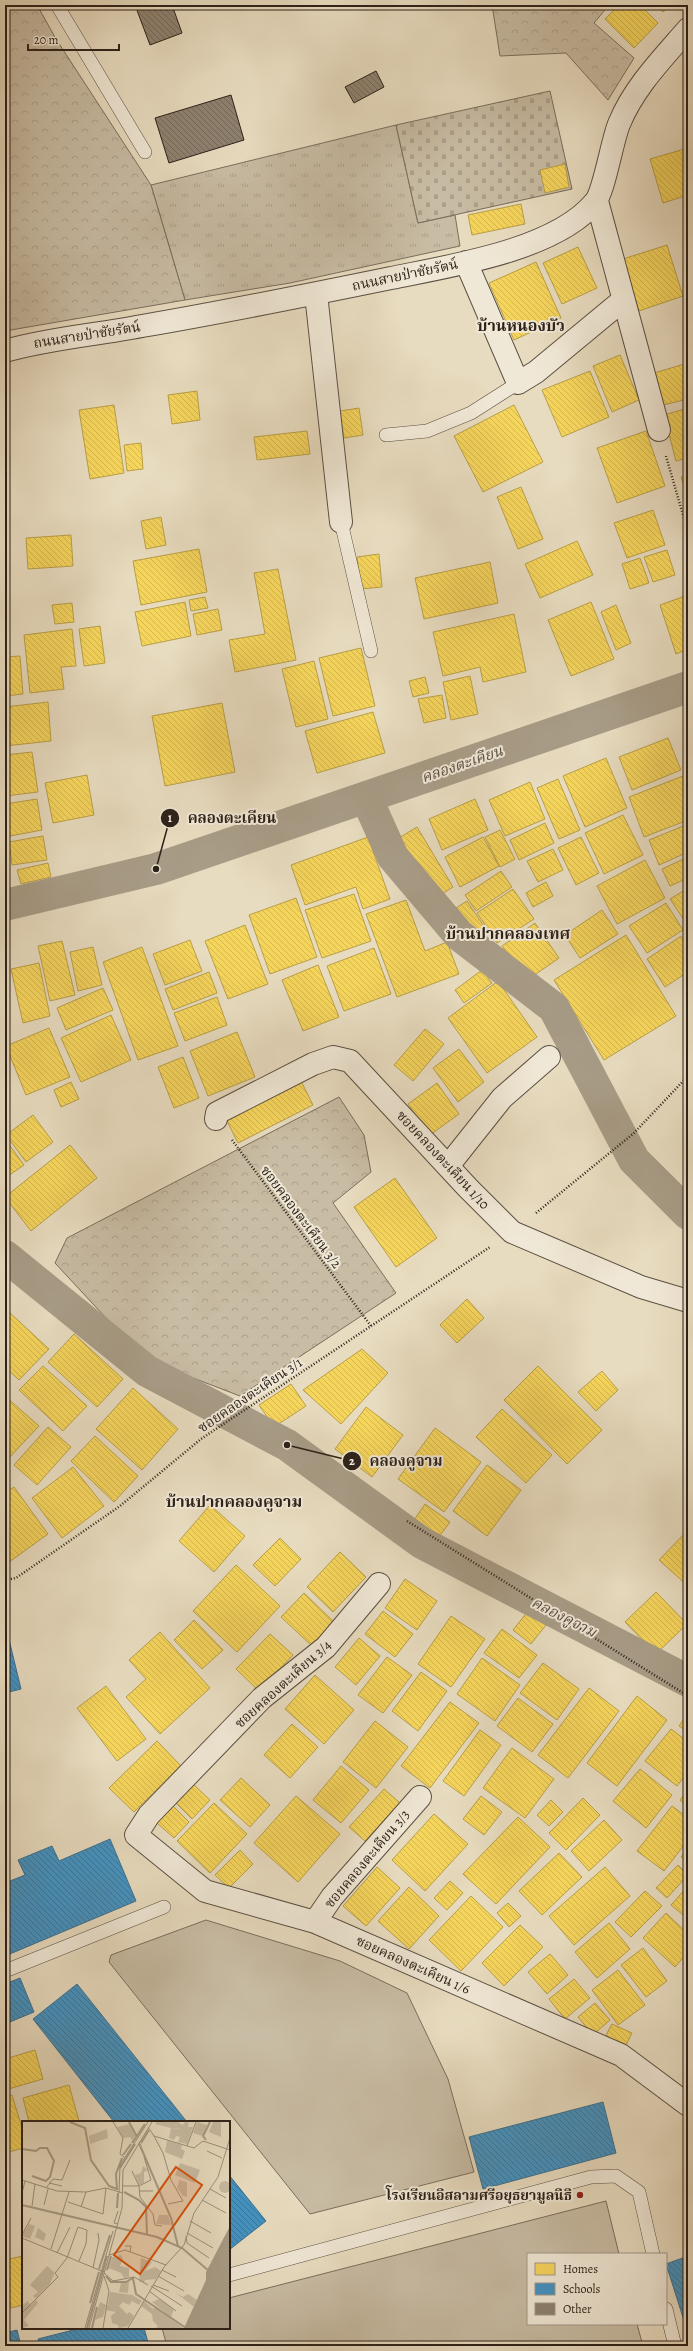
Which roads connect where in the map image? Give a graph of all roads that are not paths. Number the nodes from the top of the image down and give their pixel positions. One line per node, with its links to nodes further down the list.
1 (57, 5): 3 (lane)
2 (688, 29): 4 (street, ถนนสายป่าชัยรัตน์)
3 (145, 152)
4 (596, 201): 5 (street, ถนนสายป่าชัยรัตน์); 7 (street)
5 (466, 262): 6 (street, ถนนสายป่าชัยรัตน์); 9 (street)
6 (316, 294): 8 (street, ถนนสายป่าชัยรัตน์); 12 (street)
7 (623, 300): 9 (street); 10 (street)
8 (5, 350)
9 (518, 383): 11 (lane)
10 (659, 430)
11 (386, 436)
12 (341, 522): 13 (lane)
13 (371, 651)
14 (549, 1057): 16 (street)
15 (216, 1119): 16 (street, ซอยคลองตะเคียน 1/10)
16 (448, 1166): 17 (street, ซอยคลองตะเคียน 1/10)
17 (688, 1301)
18 (379, 1584): 20 (street, ซอยคลองตะเคียน 3/4)
19 (420, 1797): 22 (street, ซอยคลองตะเคียน 3/3)
20 (136, 1835): 22 (street, ซอยคลองตะเคียน 1/6)
21 (164, 1907): 23 (lane)
22 (315, 1922): 24 (street, ซอยคลองตะเคียน 1/6)
23 (5, 1971)
24 (688, 2105)
25 (653, 2253): 26 (lane)
26 (230, 2275)
27 (667, 2313): 28 (lane)
28 (675, 2346)

